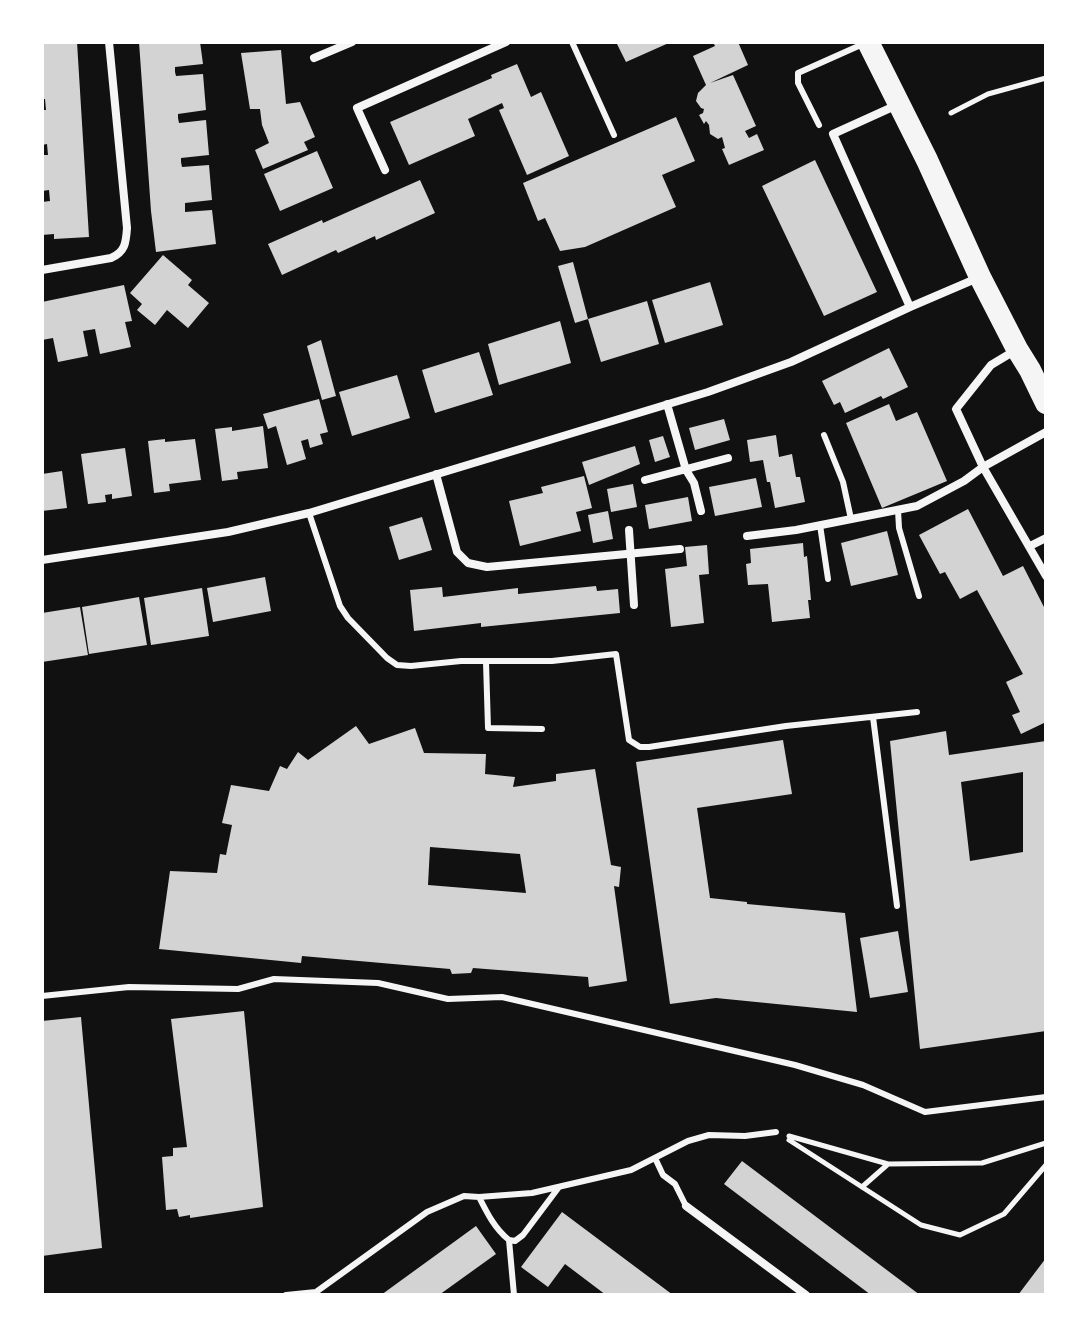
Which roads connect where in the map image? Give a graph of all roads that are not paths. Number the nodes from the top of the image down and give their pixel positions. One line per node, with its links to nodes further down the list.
1 (109, 42): 11 (street)
2 (352, 42): 6 (street)
3 (506, 42): 10 (street)
4 (572, 42): 9 (lane)
5 (867, 42): 7 (highway); 8 (lane)
6 (314, 58)
7 (899, 105): 12 (highway); 13 (street)
8 (819, 125)
9 (614, 135)
10 (385, 170)
11 (42, 270)
12 (980, 277): 13 (street); 14 (highway)
13 (910, 307): 16 (street)
14 (1017, 349): 15 (highway); 20 (street)
15 (1046, 403)
16 (667, 404): 21 (street); 22 (street)
17 (1046, 432): 20 (street)
18 (824, 435): 27 (lane)
19 (728, 458): 21 (street)
20 (983, 467): 24 (street); 32 (street)
21 (686, 470): 23 (street); 25 (street)
22 (436, 474): 26 (street); 34 (street)
23 (645, 480)
24 (898, 510): 27 (street); 38 (lane)
25 (701, 511)
26 (309, 513): 35 (street); 40 (lane)
27 (851, 519): 28 (street)
28 (820, 525): 30 (street); 37 (lane)
29 (629, 530): 34 (street)
30 (747, 536)
31 (1046, 538): 32 (street)
32 (1030, 546): 36 (street)
33 (680, 549): 34 (street)
34 (631, 553): 39 (street)
35 (42, 560)
36 (1046, 576)
37 (828, 579)
38 (919, 596)
39 (634, 605)
40 (486, 662): 42 (lane); 43 (lane)
41 (917, 712): 42 (lane)
42 (873, 717): 44 (lane)
43 (542, 729)
44 (897, 906)
45 (42, 996): 46 (lane)
46 (1046, 1097)
47 (776, 1132): 48 (lane)
48 (655, 1158): 49 (lane); 51 (lane)
49 (560, 1187): 50 (lane); 52 (lane)
50 (479, 1197): 52 (lane); 53 (lane)
51 (686, 1206): 55 (street)
52 (509, 1240): 54 (lane)
53 (286, 1295)
54 (514, 1295)
55 (806, 1295)

